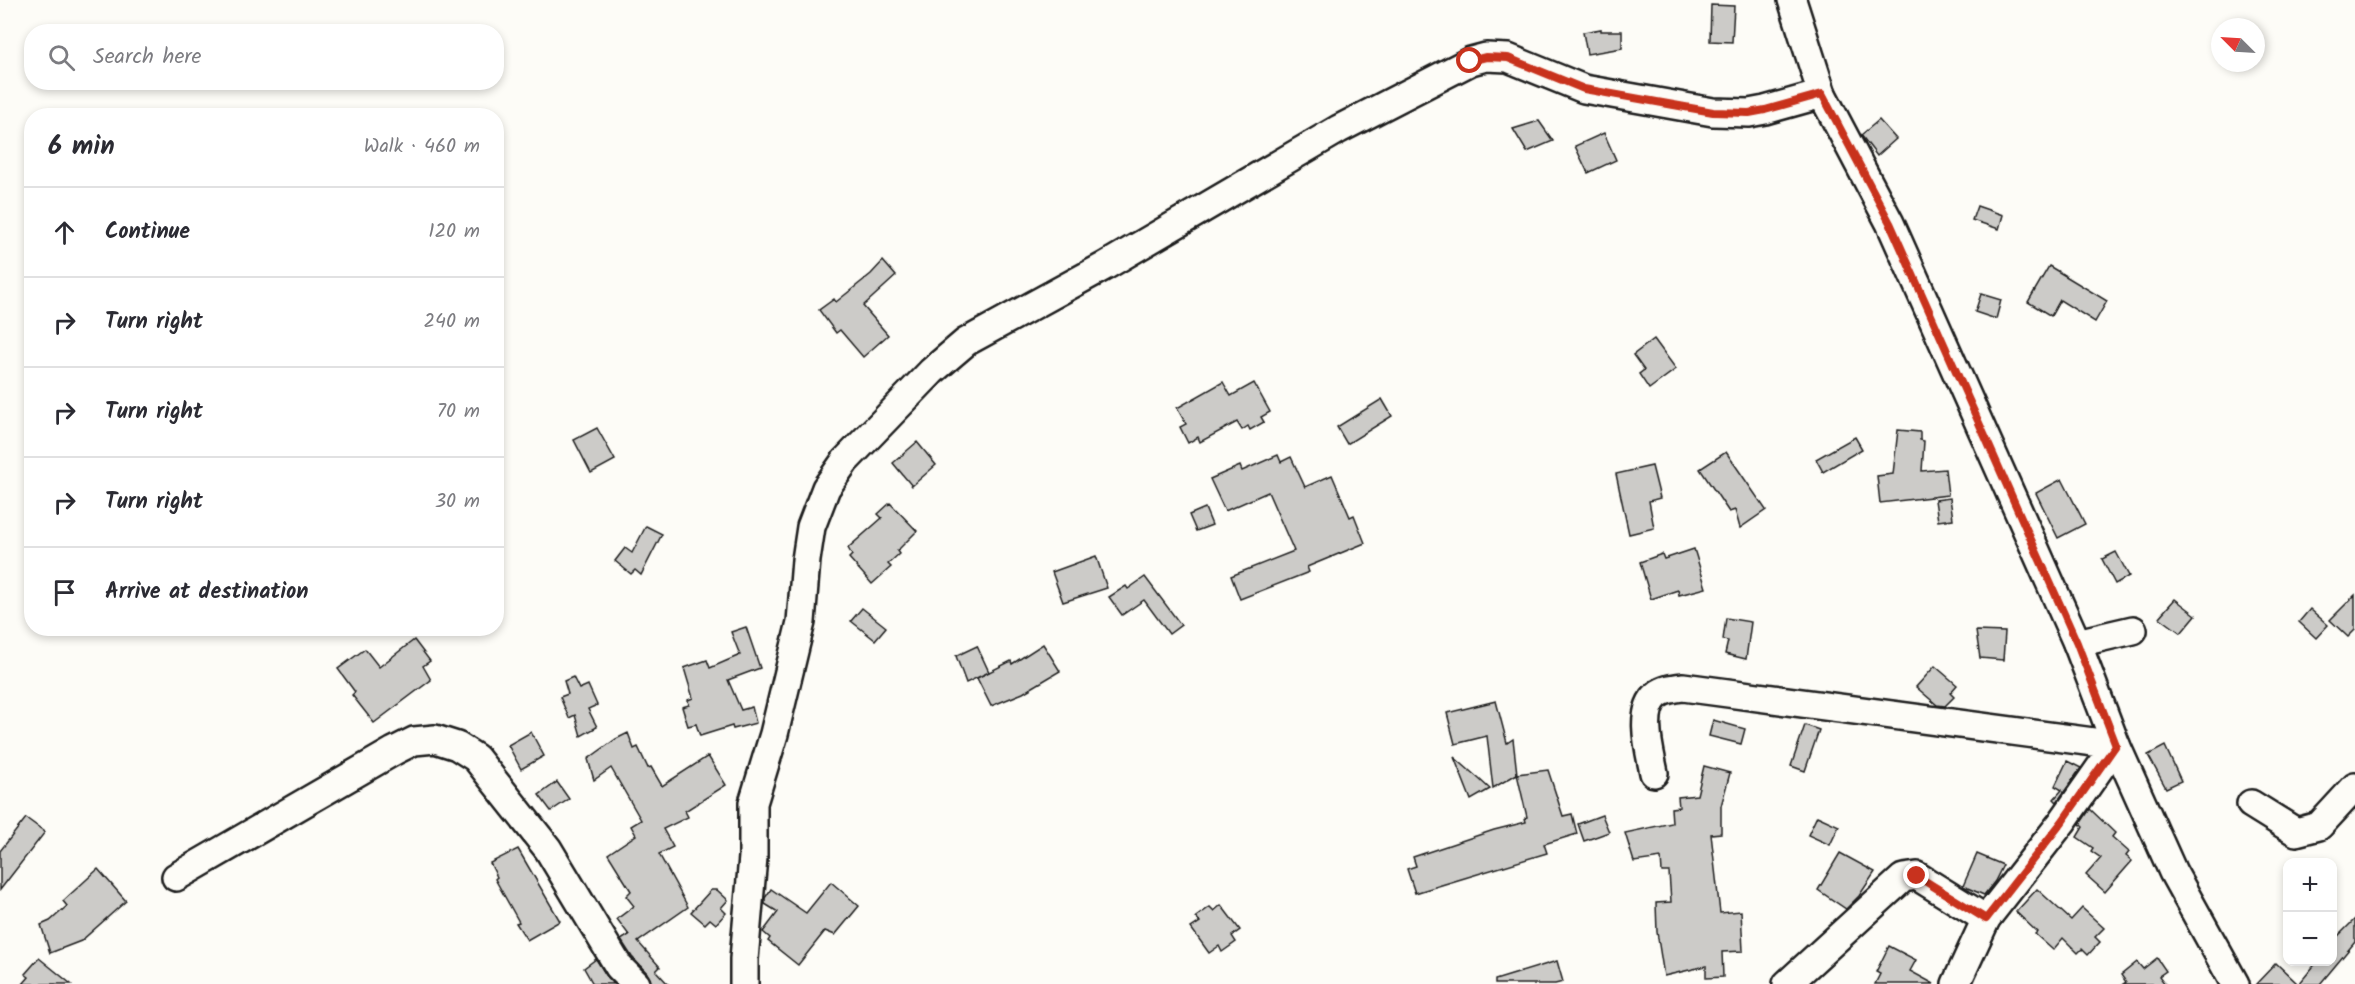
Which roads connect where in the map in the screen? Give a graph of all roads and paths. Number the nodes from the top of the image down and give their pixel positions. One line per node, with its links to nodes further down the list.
1 (1792, 0): 2 (street)
2 (1822, 94): 4 (street); 12 (street)
3 (2133, 630): 4 (street)
4 (2077, 643): 5 (street)
5 (2116, 745): 6 (street); 10 (street); 15 (street)
6 (1654, 773)
7 (2355, 788): 8 (street)
8 (2251, 804)
9 (176, 877): 11 (street)
10 (1986, 919): 13 (street); 14 (street)
11 (636, 984)
12 (744, 984)
13 (1787, 984)
14 (1956, 984)
15 (2235, 984)

